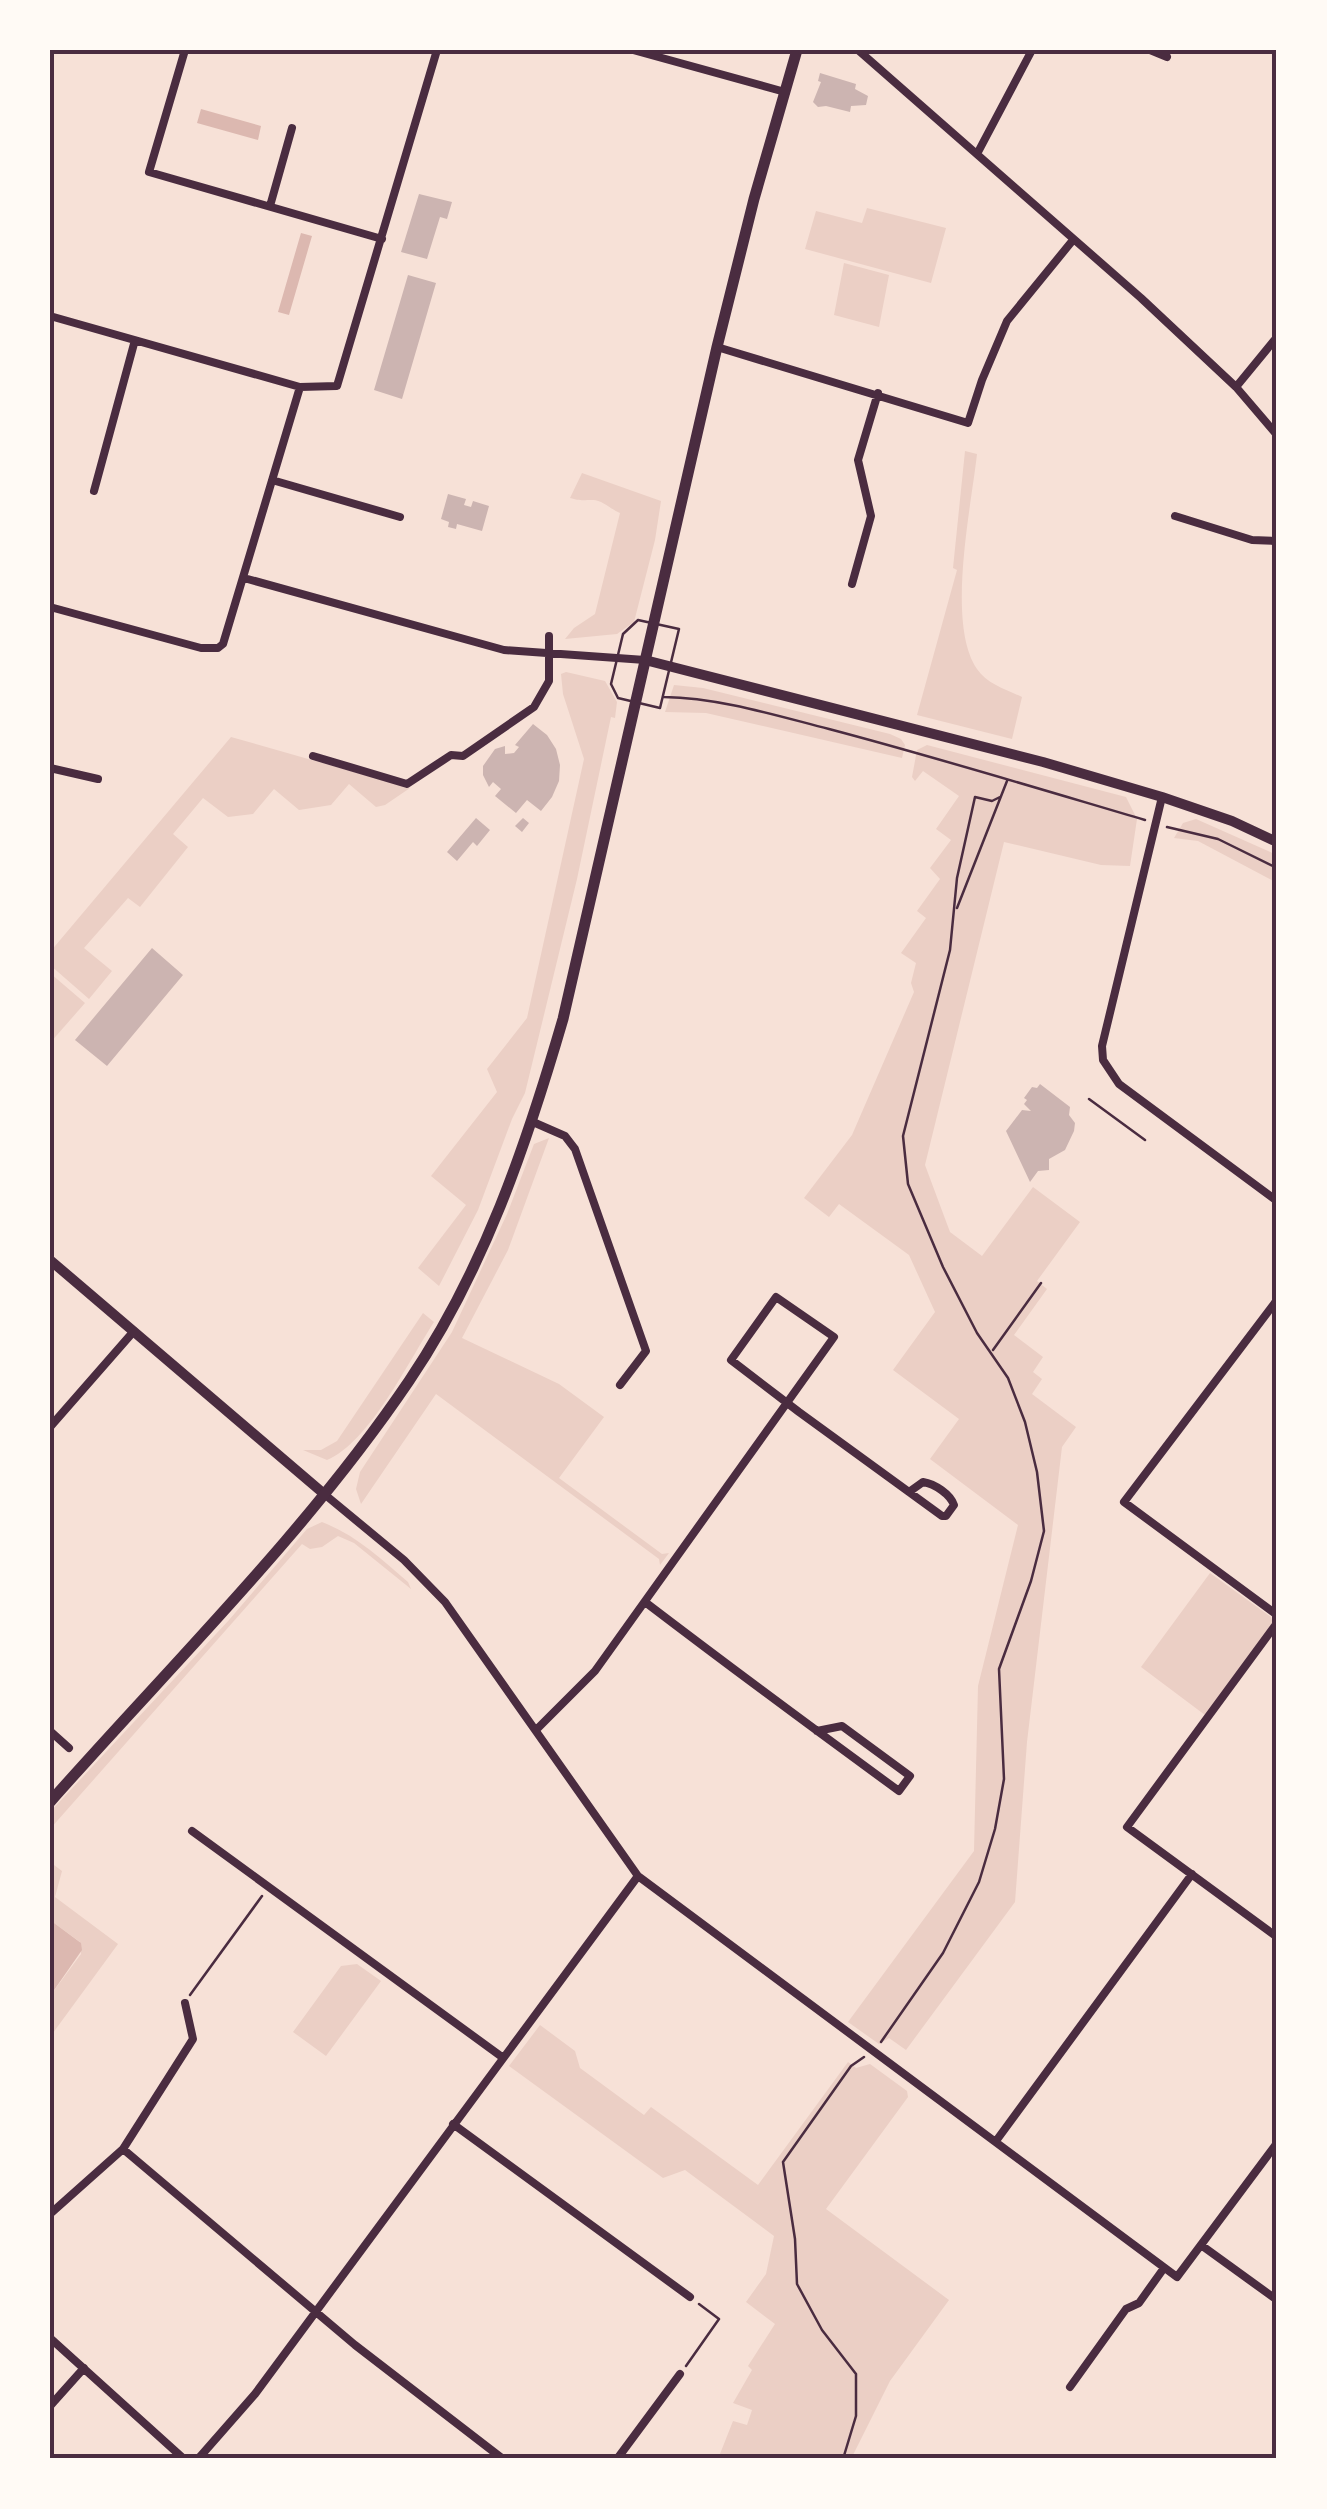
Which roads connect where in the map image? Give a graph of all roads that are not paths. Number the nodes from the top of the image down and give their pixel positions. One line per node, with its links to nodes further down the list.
1 (185, 50): 12 (street)
2 (438, 50): 13 (street)
3 (632, 50): 9 (street)
4 (797, 50): 9 (main road)
5 (858, 50): 11 (street)
6 (1032, 50): 11 (street)
7 (1150, 50): 8 (street)
8 (1167, 57)
9 (784, 92): 18 (main road)
10 (292, 128): 12 (street)
11 (977, 154): 14 (street)
12 (270, 206): 13 (street)
13 (382, 239): 19 (street)
14 (1073, 240): 20 (street); 21 (street)
15 (50, 316): 17 (street)
16 (1277, 338): 20 (street)
17 (135, 340): 19 (street); 24 (street)
18 (717, 347): 21 (street); 33 (main road)
19 (300, 387): 23 (street)
20 (1236, 387): 22 (street)
21 (878, 393): 29 (street)
22 (1277, 435)
23 (272, 480): 26 (street); 28 (street)
24 (94, 490)
25 (1175, 516): 27 (street)
26 (400, 517)
27 (1277, 541)
28 (244, 578): 30 (street); 32 (street)
29 (852, 584)
30 (50, 607)
31 (549, 636): 32 (street)
32 (548, 654): 33 (street); 34 (street)
33 (645, 660): 37 (street); 39 (main road)
34 (314, 756)
35 (50, 768): 36 (street)
36 (98, 779)
37 (1162, 797): 38 (street); 40 (street)
38 (1277, 842)
39 (533, 1122): 44 (street); 48 (main road)
40 (1277, 1201)
41 (50, 1260): 43 (street)
42 (1277, 1300): 50 (street)
43 (134, 1331): 46 (street); 48 (street)
44 (620, 1386)
45 (788, 1401): 45 (street); 47 (street); 49 (street)
46 (50, 1427)
47 (909, 1492): 47 (street)
48 (324, 1493): 52 (street); 56 (main road)
49 (645, 1602): 52 (street); 54 (street)
50 (1277, 1616)
51 (1277, 1623): 58 (street)
52 (536, 1730): 59 (street)
53 (50, 1731): 55 (street)
54 (817, 1731): 54 (street)
55 (69, 1748)
56 (50, 1802)
57 (192, 1832): 62 (street)
58 (1192, 1874): 60 (street); 64 (street)
59 (638, 1876): 62 (street); 64 (street)
60 (1277, 1937)
61 (185, 2003): 66 (street)
62 (502, 2057): 63 (street)
63 (453, 2124): 70 (street); 72 (street)
64 (996, 2141): 69 (street)
65 (1277, 2143): 68 (street)
66 (123, 2149): 67 (street); 72 (street)
67 (50, 2214)
68 (1201, 2244): 69 (street); 71 (street)
69 (1164, 2268): 76 (street)
70 (690, 2297)
71 (1277, 2300)
72 (316, 2312): 79 (street); 80 (street)
73 (50, 2338): 74 (street)
74 (84, 2368): 77 (street); 78 (street)
75 (680, 2374): 81 (street)
76 (1070, 2386)
77 (50, 2406)
78 (184, 2459)
79 (198, 2459)
80 (503, 2459)
81 (616, 2459)

